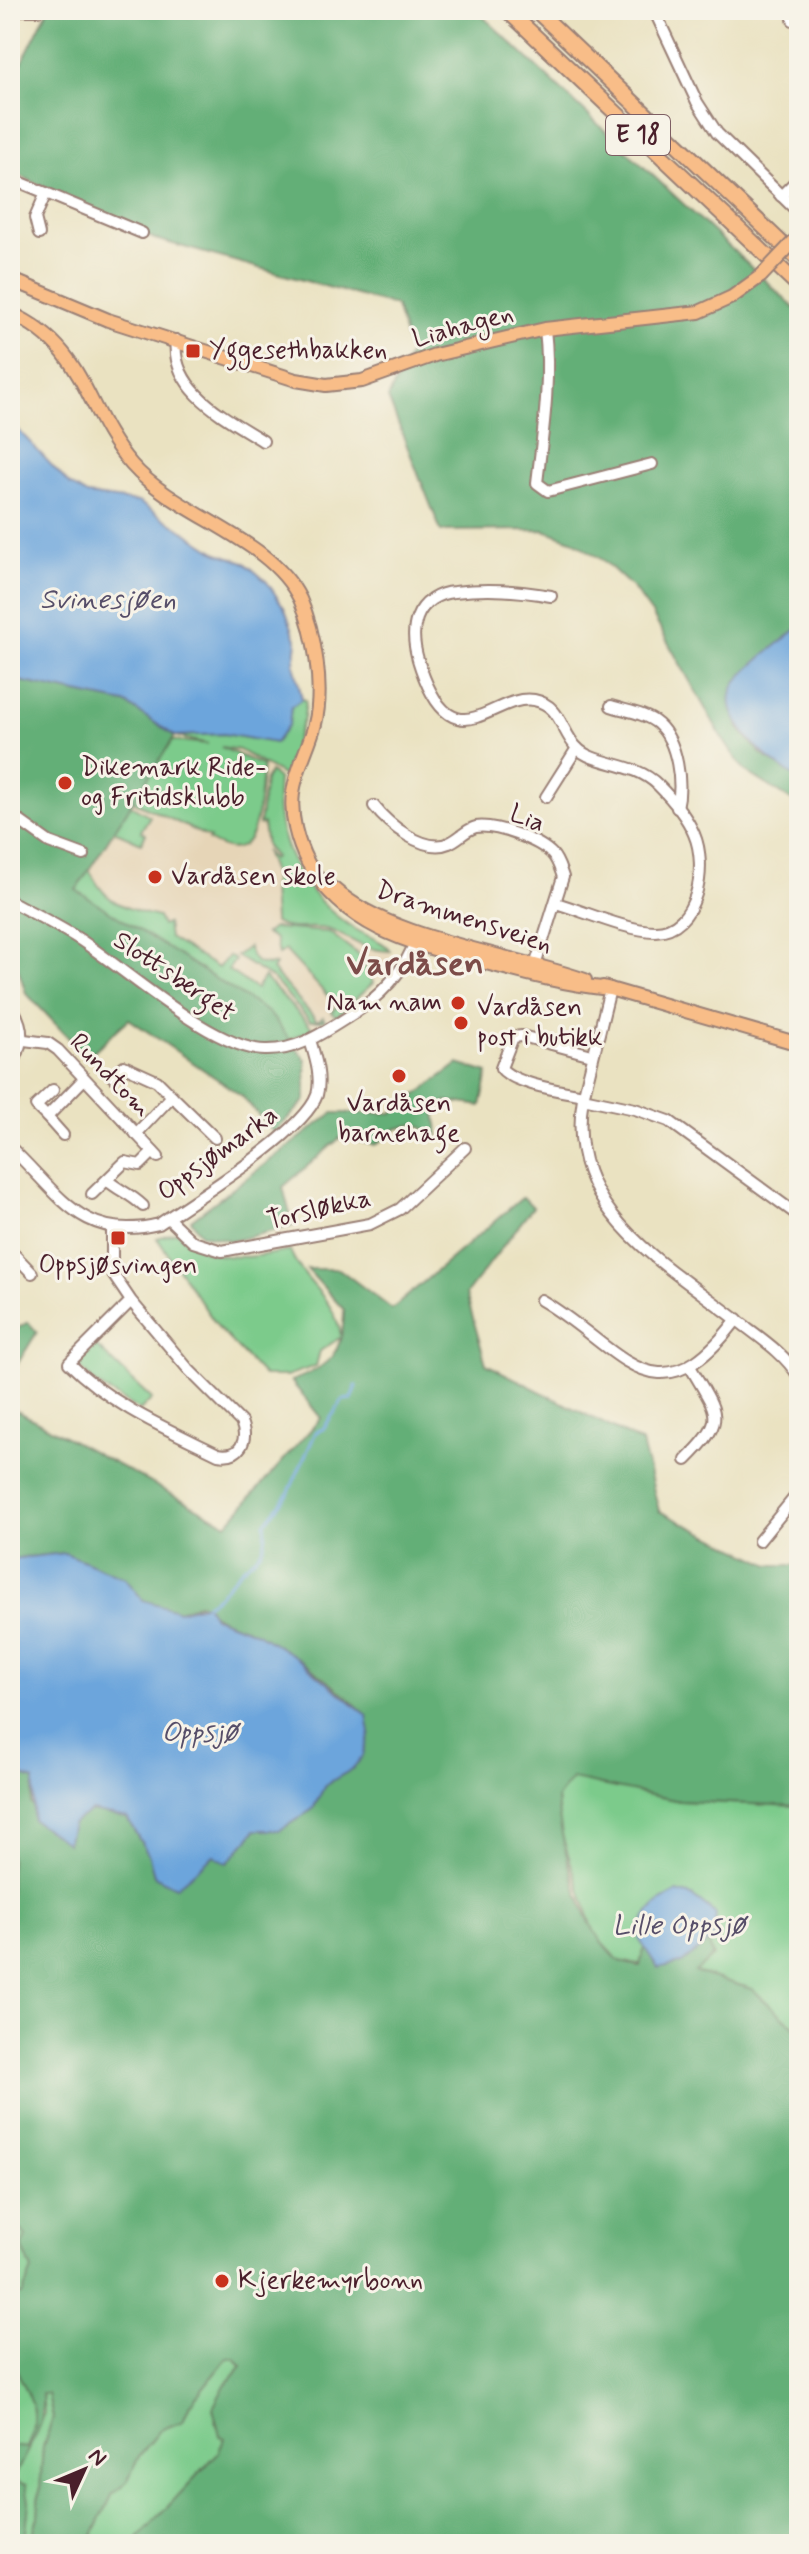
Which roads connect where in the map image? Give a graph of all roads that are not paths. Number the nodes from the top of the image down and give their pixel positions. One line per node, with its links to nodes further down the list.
1 (10, 10): 2 (street)
2 (38, 10)
3 (507, 10): 16 (highway, E 18)
4 (536, 10): 14 (highway, E 18)
5 (654, 10): 9 (street)
6 (10, 178): 8 (street)
7 (799, 178): 9 (street)
8 (46, 193): 11 (street); 12 (street)
9 (781, 196): 10 (street)
10 (799, 213)
11 (142, 233)
12 (39, 234)
13 (799, 236): 18 (main road, Liahagen, bridge)
14 (799, 260)
15 (10, 279): 19 (main road, Liahagen)
16 (799, 286)
17 (10, 313): 32 (main road, Drammensveien)
18 (545, 329): 19 (main road, Liahagen); 21 (street)
19 (176, 340): 20 (street)
20 (263, 441)
21 (652, 464)
22 (551, 596): 24 (street)
23 (611, 706): 27 (street)
24 (577, 748): 25 (street); 27 (street)
25 (546, 797)
26 (374, 806): 31 (street, Lia)
27 (677, 808): 31 (street)
28 (10, 814): 29 (street)
29 (84, 855)
30 (10, 901): 36 (street, Slottsberget)
31 (556, 903): 33 (street, Lia)
32 (417, 937): 33 (main road, Drammensveien); 36 (street, Slottsberget)
33 (534, 970): 34 (main road, Drammensveien)
34 (610, 989): 37 (main road, Drammensveien); 39 (street)
35 (10, 1004): 38 (street)
36 (310, 1040): 56 (street, Oppsjømarka)
37 (799, 1044)
38 (18, 1045): 40 (street); 41 (street, Rundtom)
39 (592, 1055): 44 (street); 44 (street)
40 (10, 1069)
41 (84, 1079): 42 (street, Rundtom); 45 (street)
42 (105, 1085): 43 (street); 47 (street, Rundtom)
43 (172, 1096): 47 (street); 49 (street)
44 (583, 1096): 55 (street); 62 (street)
45 (63, 1101): 46 (street); 46 (street)
46 (47, 1117): 48 (street)
47 (136, 1134): 52 (street, Rundtom)
48 (63, 1135)
49 (215, 1138)
50 (10, 1147): 57 (street)
51 (465, 1148): 56 (street, Torsløkka)
52 (107, 1180): 53 (street); 54 (street)
53 (92, 1194)
54 (143, 1206)
55 (799, 1216)
56 (168, 1218): 57 (street, Oppsjømarka)
57 (112, 1230): 61 (street)
58 (10, 1250): 59 (street)
59 (32, 1273)
60 (541, 1300): 63 (street)
61 (131, 1301): 61 (street)
62 (737, 1319): 63 (street); 64 (street)
63 (691, 1368): 65 (street)
64 (799, 1377)
65 (686, 1460)
66 (799, 1492): 67 (street)
67 (759, 1541)

